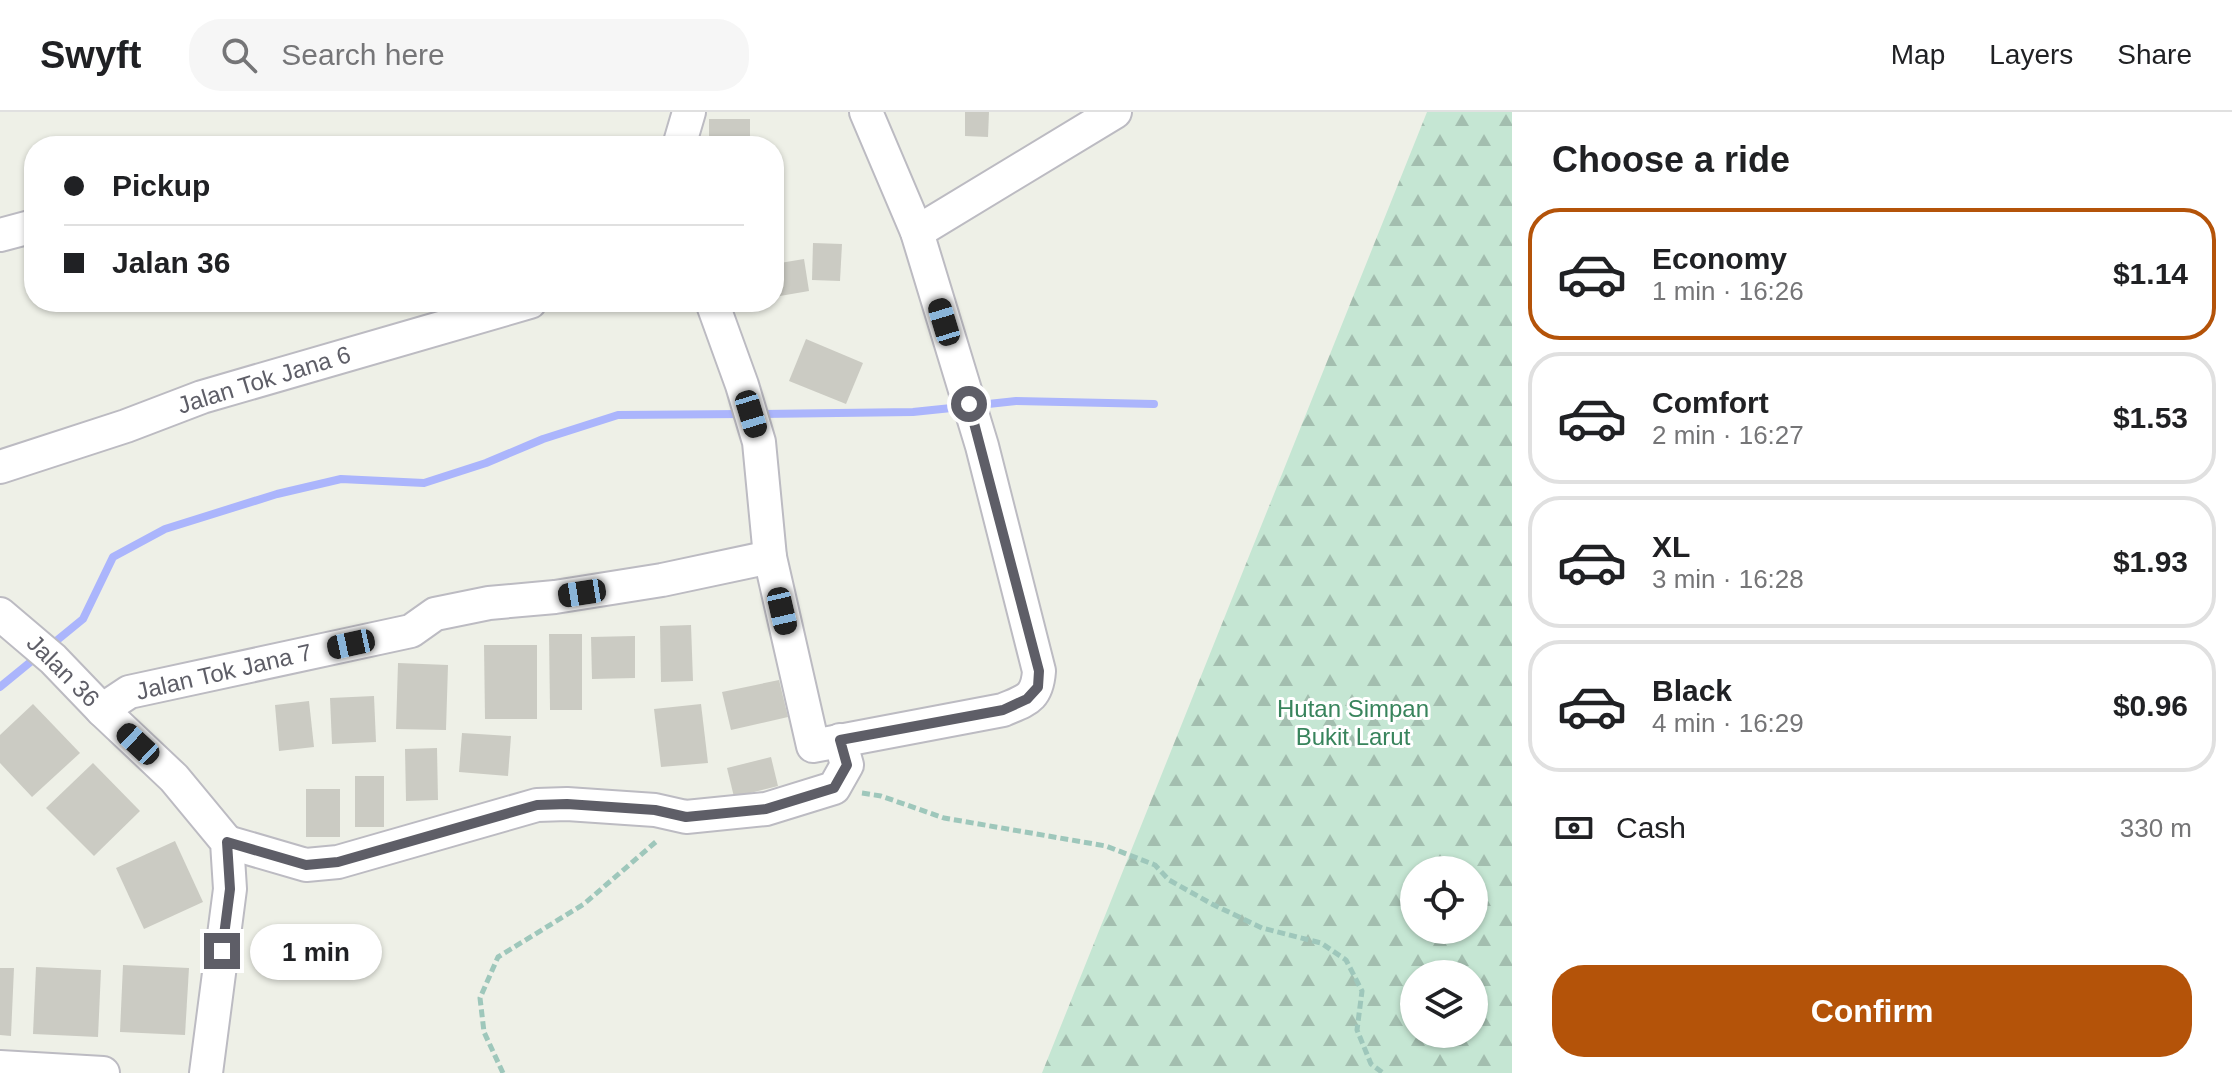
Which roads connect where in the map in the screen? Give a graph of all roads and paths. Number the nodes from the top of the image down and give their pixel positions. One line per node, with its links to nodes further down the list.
1 (689, 112): 4 (street)
2 (866, 112): 6 (street)
3 (1115, 112): 6 (street)
4 (681, 136)
5 (24, 229): 7 (street)
6 (917, 232): 14 (street)
7 (0, 235)
8 (495, 312): 10 (street, Jalan Tok Jana 6)
9 (716, 312): 11 (street)
10 (0, 467)
11 (770, 557): 13 (street, Jalan Tok Jana 7); 14 (street)
12 (5, 617): 13 (street, Jalan 36)
13 (102, 710): 17 (street, Jalan 36)
14 (840, 740): 15 (street)
15 (834, 788): 16 (street); 22 (path)
16 (686, 817): 17 (street); 21 (path)
17 (227, 842): 20 (street)
18 (0, 1067): 19 (street)
19 (103, 1073)
20 (206, 1073)
21 (503, 1073)
22 (1383, 1073)

